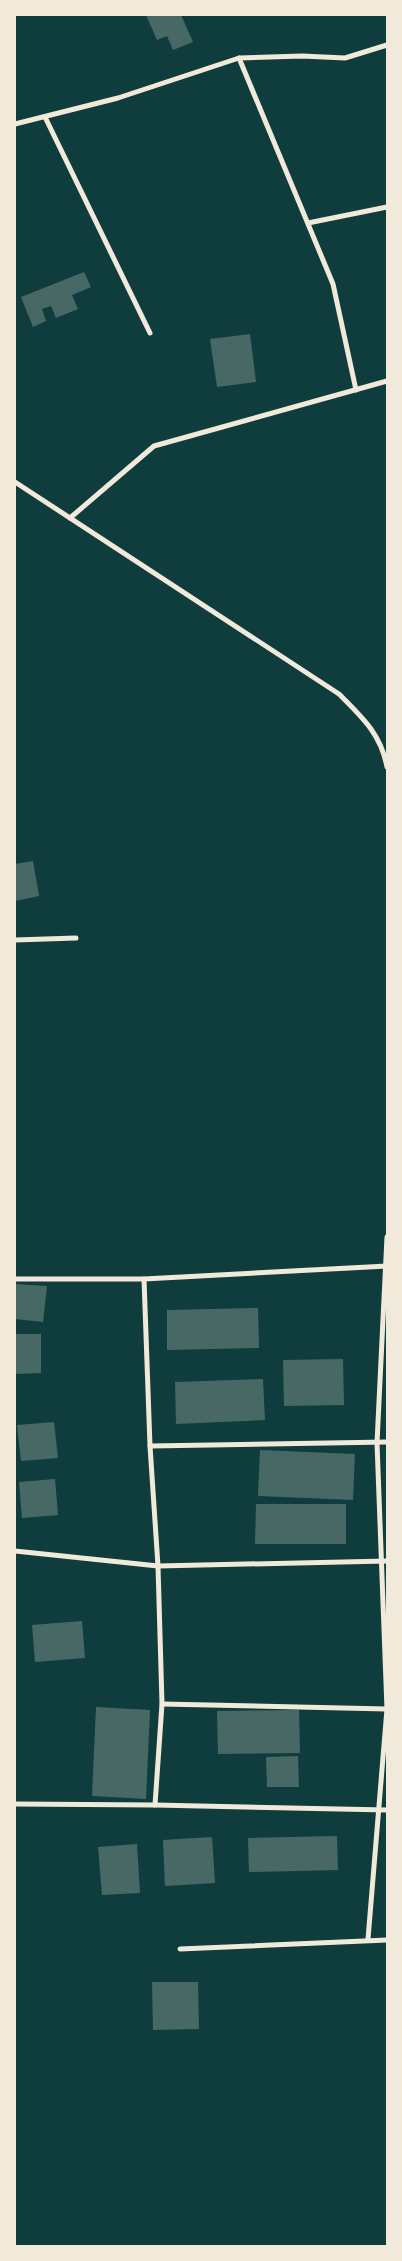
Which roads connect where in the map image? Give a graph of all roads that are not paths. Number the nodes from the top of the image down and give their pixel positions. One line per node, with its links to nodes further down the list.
1 (387, 44): 2 (street)
2 (239, 58): 3 (street); 6 (street)
3 (45, 117): 4 (street); 7 (street)
4 (15, 124)
5 (387, 207): 6 (street)
6 (308, 223): 9 (street)
7 (150, 333)
8 (387, 381): 9 (street)
9 (356, 390): 11 (street)
10 (15, 482): 11 (street)
11 (70, 518): 12 (street)
12 (387, 767)
13 (76, 938): 14 (street)
14 (15, 940)
15 (387, 1237): 16 (street)
16 (387, 1266): 18 (street); 19 (street)
17 (15, 1279): 18 (street)
18 (144, 1279): 21 (street)
19 (378, 1442): 20 (street); 21 (street); 23 (street)
20 (387, 1442)
21 (150, 1446): 24 (street)
22 (15, 1551): 24 (street)
23 (384, 1562): 24 (street); 26 (street)
24 (158, 1566): 25 (street)
25 (162, 1704): 26 (street); 28 (street)
26 (387, 1708): 29 (street)
27 (15, 1804): 28 (street)
28 (155, 1804): 29 (street)
29 (377, 1810): 30 (street); 31 (street)
30 (387, 1810)
31 (368, 1939): 32 (street); 33 (street)
32 (387, 1940)
33 (180, 1949)

